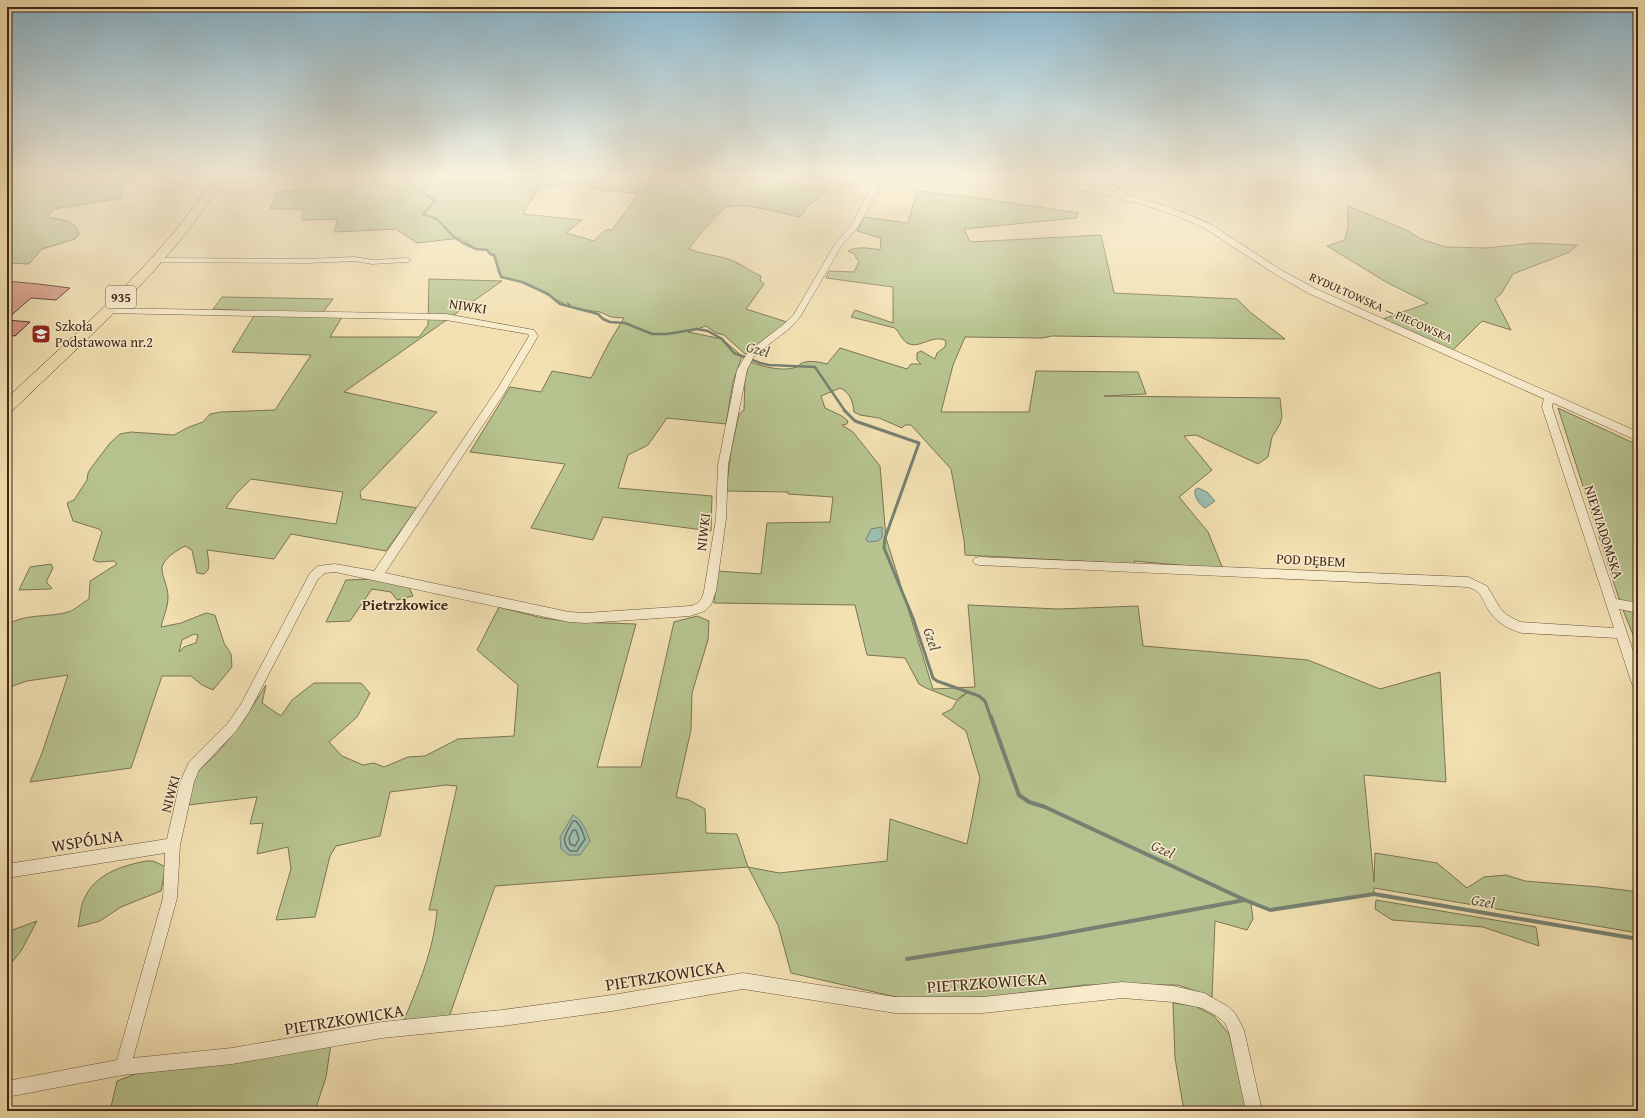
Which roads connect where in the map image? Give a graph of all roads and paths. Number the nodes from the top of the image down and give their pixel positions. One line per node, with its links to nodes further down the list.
1 (184, 228): 4 (main road, 935)
2 (852, 228): 11 (street, NIWKI)
3 (1211, 228): 7 (street, RYDUŁTOWSKA — PIECOWSKA)
4 (157, 260): 5 (street); 6 (main road, 935)
5 (407, 260)
6 (108, 310): 8 (main road, 935); 11 (street, NIWKI)
7 (1549, 398): 9 (street, RYDUŁTOWSKA — PIECOWSKA); 12 (street, NIEWIADOMSKA)
8 (7, 407)
9 (1638, 437)
10 (979, 561): 14 (street, POD DĘBEM)
11 (377, 576): 16 (street, NIWKI)
12 (1611, 603): 13 (street); 14 (street, NIEWIADOMSKA)
13 (1638, 608)
14 (1621, 633): 15 (street, NIEWIADOMSKA)
15 (1637, 679)
16 (173, 845): 17 (street, WSPÓLNA); 18 (street, NIWKI)
17 (7, 871)
18 (123, 1067): 19 (street, PIETRZKOWICKA); 20 (street, PIETRZKOWICKA)
19 (7, 1089)
20 (1254, 1111)

